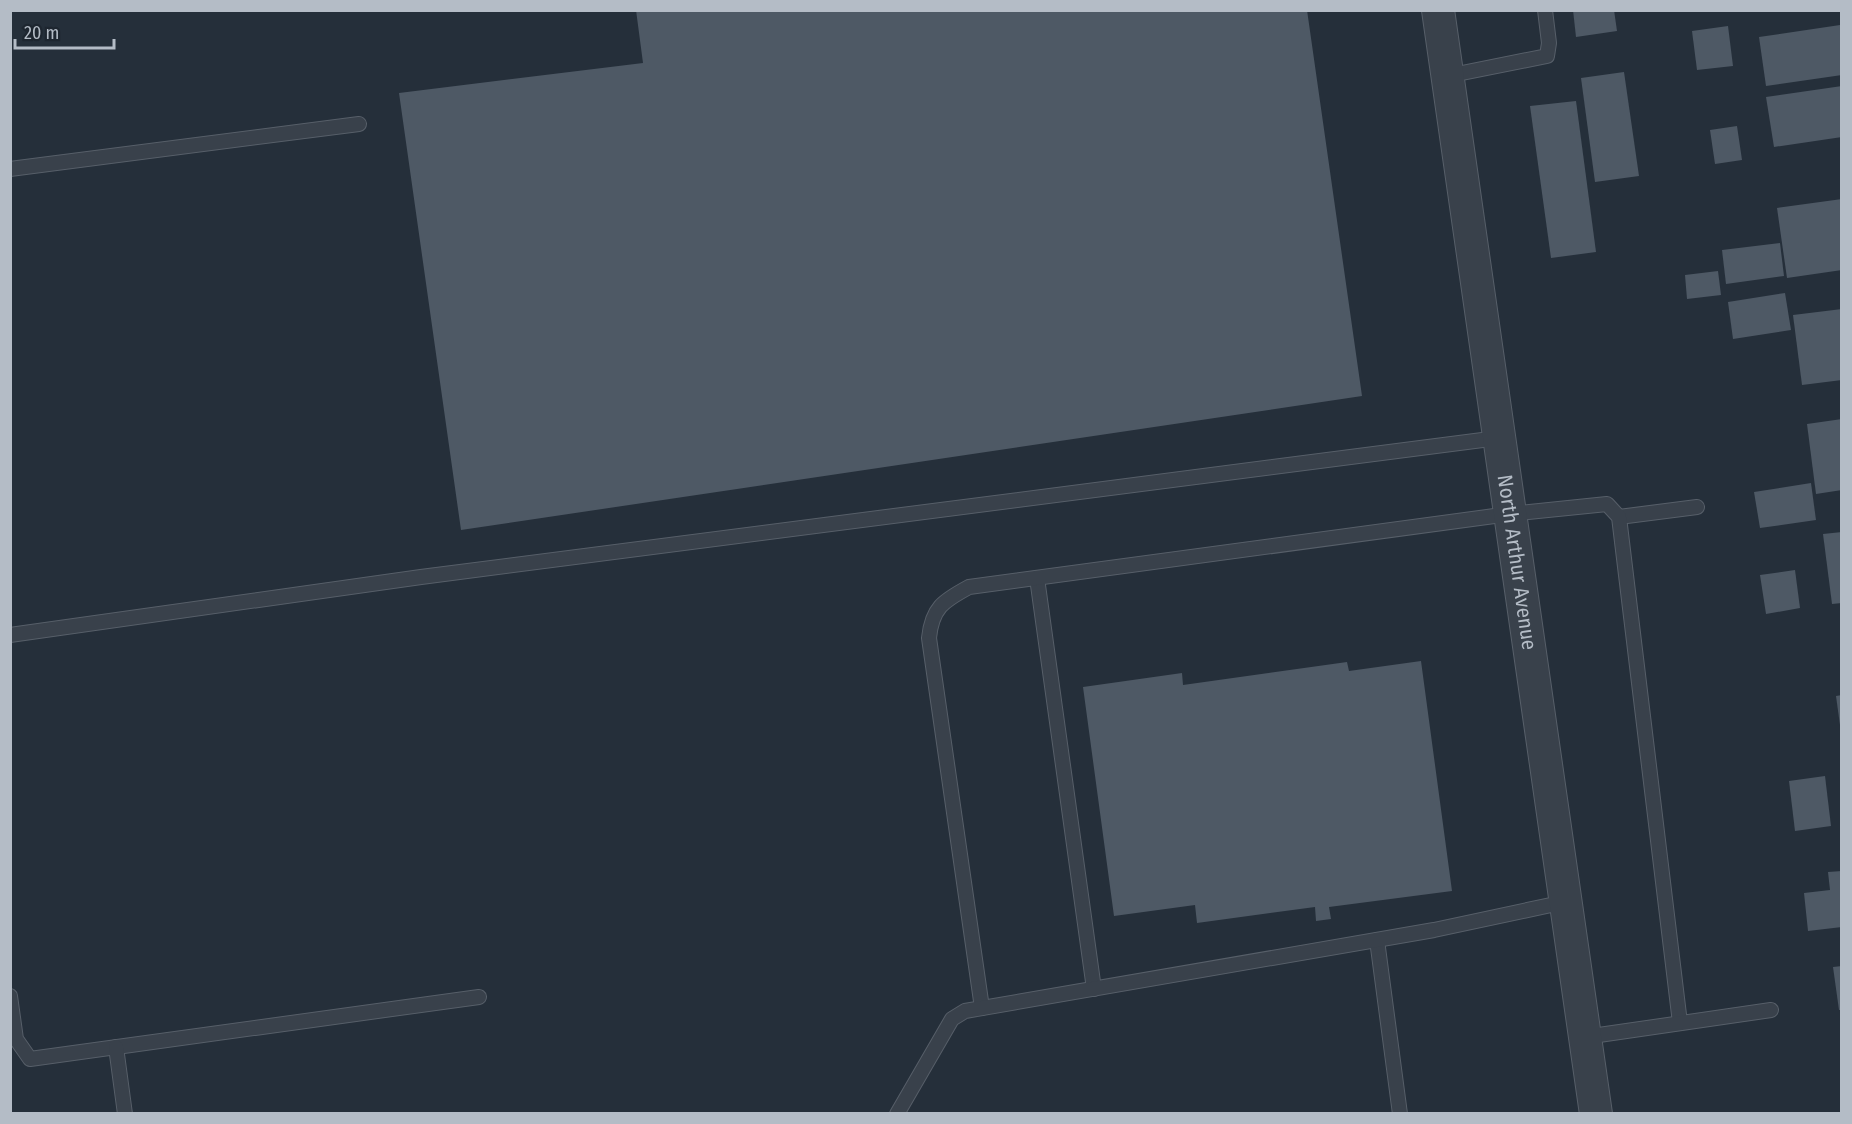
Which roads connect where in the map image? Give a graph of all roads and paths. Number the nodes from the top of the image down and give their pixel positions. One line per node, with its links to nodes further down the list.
1 (1438, 10): 3 (street, North Arthur Avenue)
2 (1545, 10): 3 (lane)
3 (1447, 75): 6 (street, North Arthur Avenue)
4 (359, 124): 5 (lane)
5 (10, 169)
6 (1498, 438): 8 (street, North Arthur Avenue); 11 (lane)
7 (1696, 507): 9 (lane)
8 (1509, 514): 9 (lane); 10 (lane); 12 (street, North Arthur Avenue)
9 (1619, 518): 19 (lane)
10 (1036, 578): 14 (lane); 17 (lane)
11 (10, 636)
12 (1565, 902): 13 (lane); 20 (street, North Arthur Avenue)
13 (1377, 940): 14 (lane); 24 (lane)
14 (1094, 989): 17 (lane)
15 (10, 996): 21 (lane)
16 (479, 997): 21 (lane)
17 (982, 1008): 23 (lane)
18 (1771, 1010): 19 (lane)
19 (1680, 1023): 20 (lane)
20 (1585, 1037): 25 (street, North Arthur Avenue)
21 (116, 1047): 22 (lane)
22 (125, 1113)
23 (897, 1113)
24 (1400, 1113)
25 (1596, 1113)

